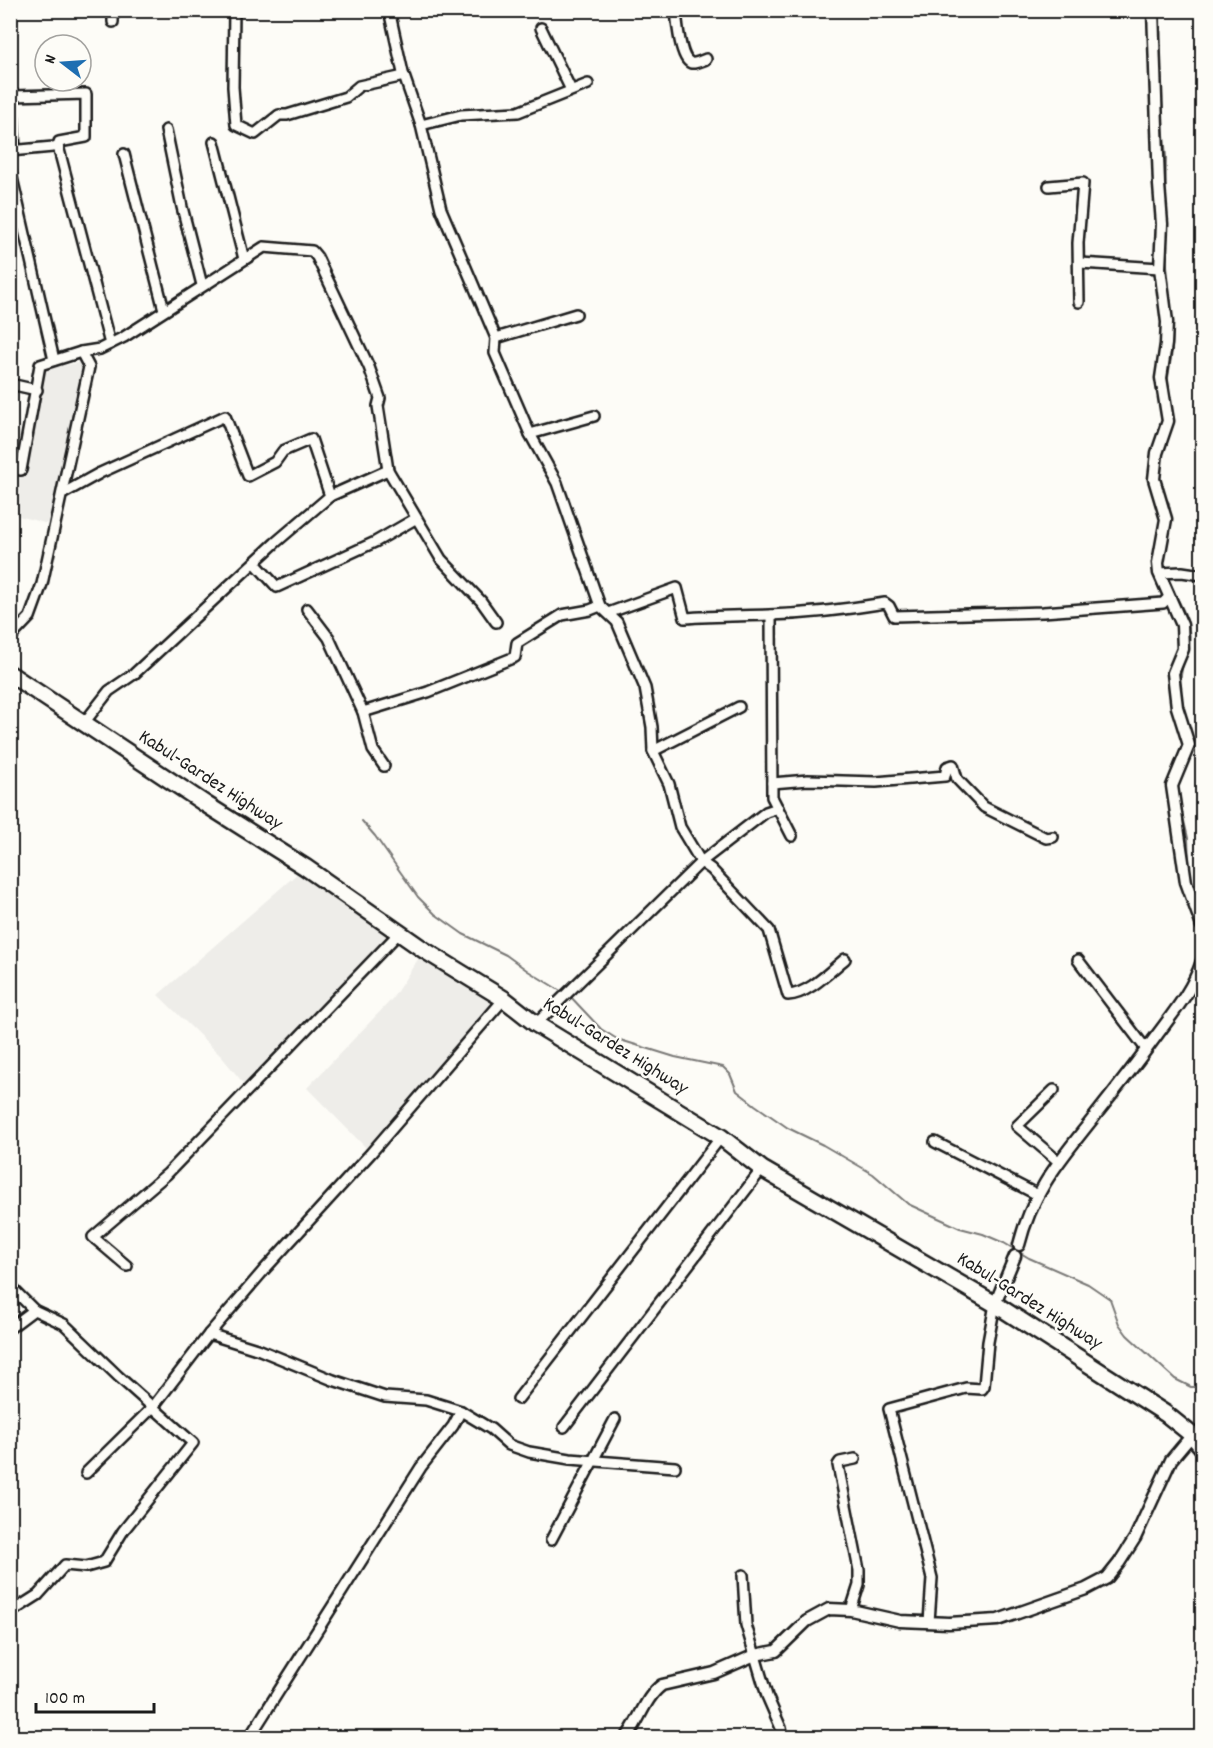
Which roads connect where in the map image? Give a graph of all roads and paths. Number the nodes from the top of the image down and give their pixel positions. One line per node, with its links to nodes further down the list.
1 (113, 10): 6 (street)
2 (234, 10): 9 (street)
3 (389, 10): 9 (street)
4 (676, 10): 8 (street)
5 (1153, 10): 22 (street)
6 (112, 22)
7 (541, 28): 11 (street)
8 (706, 59)
9 (404, 76): 12 (street)
10 (588, 84): 11 (street)
11 (571, 90): 12 (street)
12 (421, 125): 27 (street)
13 (166, 130): 23 (street)
14 (214, 142): 20 (street)
15 (58, 146): 16 (street); 16 (street); 28 (street)
16 (13, 150)
17 (124, 154): 25 (street)
18 (10, 170): 30 (street)
19 (1049, 186): 21 (street)
20 (244, 259): 23 (street); 36 (street)
21 (1080, 263): 22 (street); 24 (street)
22 (1160, 268): 41 (street)
23 (202, 285): 25 (street)
24 (1079, 302)
25 (164, 310): 28 (street)
26 (576, 314): 27 (street)
27 (496, 338): 34 (street)
28 (110, 344): 29 (street)
29 (81, 352): 30 (street); 37 (street)
30 (54, 360): 32 (street)
31 (10, 384): 32 (street)
32 (37, 390): 35 (street)
33 (594, 416): 34 (street)
34 (530, 434): 45 (street)
35 (10, 468)
36 (388, 470): 38 (street); 39 (street)
37 (62, 494): 38 (street); 48 (street)
38 (330, 496): 40 (street)
39 (415, 519): 40 (street); 47 (street)
40 (255, 563): 52 (street)
41 (1159, 573): 42 (street); 43 (street)
42 (1203, 575)
43 (1169, 597): 46 (street); 60 (street)
44 (307, 609): 51 (street)
45 (604, 610): 46 (street); 51 (street); 53 (street)
46 (771, 615): 55 (street)
47 (496, 622)
48 (10, 638)
49 (10, 674): 52 (highway, Kabul-Gardez Highway)
50 (739, 707): 53 (street)
51 (363, 712): 54 (street)
52 (84, 723): 61 (highway, Kabul-Gardez Highway)
53 (652, 751): 59 (street)
54 (384, 766)
55 (772, 783): 56 (street); 58 (street)
56 (778, 807): 57 (street); 59 (street)
57 (792, 836)
58 (1053, 837)
59 (701, 862): 62 (street); 66 (street)
60 (1203, 926)
61 (399, 933): 65 (highway, Kabul-Gardez Highway); 74 (street)
62 (845, 959)
63 (1078, 960): 67 (street)
64 (1203, 961): 67 (street)
65 (504, 999): 66 (highway, Kabul-Gardez Highway); 79 (street)
66 (536, 1024): 69 (highway, Kabul-Gardez Highway)
67 (1146, 1049): 71 (street)
68 (1054, 1090): 71 (street)
69 (721, 1137): 72 (highway, Kabul-Gardez Highway); 80 (street)
70 (935, 1142): 73 (street)
71 (1058, 1161): 73 (street)
72 (762, 1169): 76 (highway, Kabul-Gardez Highway); 84 (street)
73 (1038, 1195): 76 (street)
74 (127, 1266)
75 (10, 1286): 77 (street)
76 (995, 1304): 85 (highway, Kabul-Gardez Highway); 95 (street)
77 (34, 1310): 78 (street); 81 (street)
78 (10, 1328)
79 (209, 1334): 81 (street); 82 (street)
80 (518, 1399)
81 (153, 1407): 90 (street); 93 (street)
82 (461, 1411): 88 (street); 97 (street)
83 (615, 1419): 88 (street)
84 (564, 1427)
85 (1192, 1435): 86 (highway, Kabul-Gardez Highway); 95 (street)
86 (1203, 1447)
87 (855, 1459): 94 (street)
88 (594, 1461): 89 (street); 91 (street)
89 (675, 1467)
90 (86, 1473)
91 (551, 1540)
92 (743, 1575): 96 (street)
93 (16, 1609)
94 (851, 1610): 95 (street); 96 (street)
95 (929, 1622)
96 (755, 1655): 98 (street); 99 (street)
97 (249, 1737)
98 (626, 1737)
99 (783, 1737)

